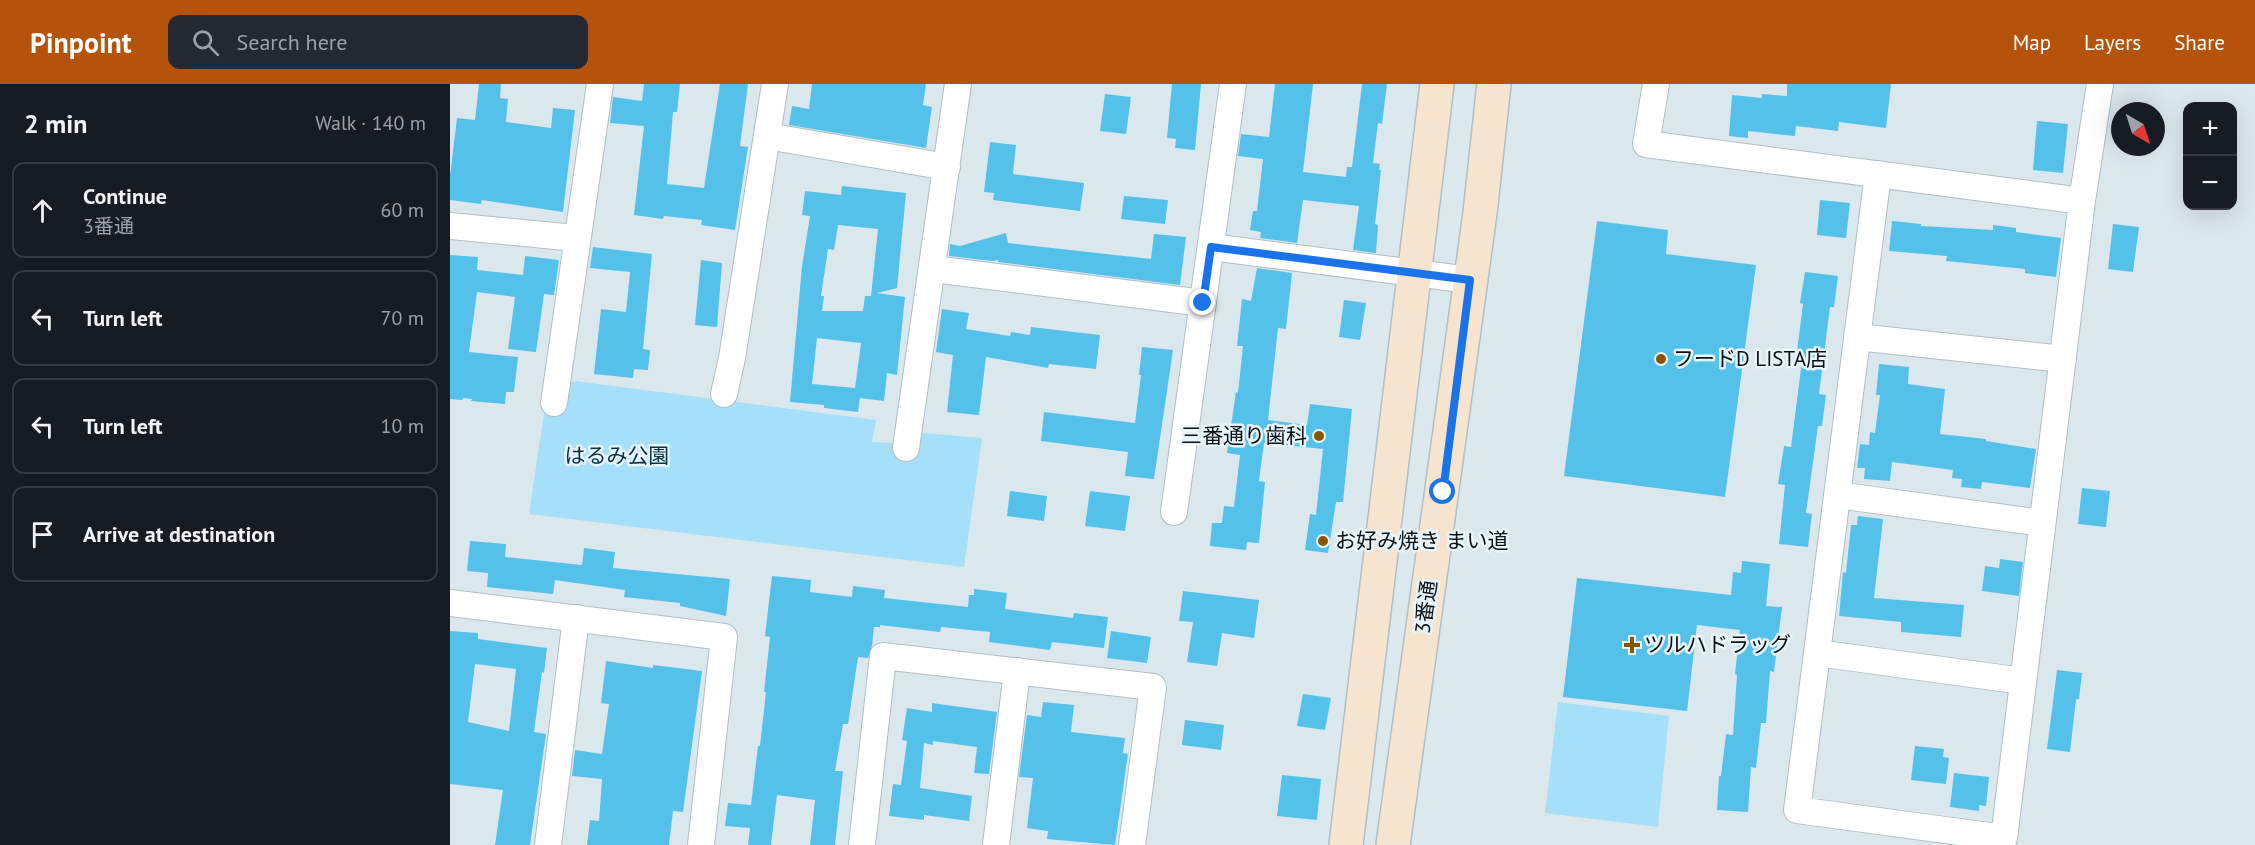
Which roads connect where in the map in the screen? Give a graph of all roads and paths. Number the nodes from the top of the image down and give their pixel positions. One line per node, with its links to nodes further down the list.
1 (600, 84): 14 (street)
2 (775, 84): 9 (street)
3 (958, 84): 10 (street)
4 (1233, 84): 15 (street)
5 (1437, 84): 17 (street)
6 (1494, 84): 18 (street, 3番通)
7 (1656, 84): 11 (street)
8 (2100, 84): 12 (street)
9 (767, 136): 10 (street); 22 (street)
10 (947, 167): 16 (street)
11 (1878, 174): 12 (street); 20 (street)
12 (2082, 201): 21 (street)
13 (450, 226): 14 (street)
14 (576, 238): 23 (street)
15 (1211, 247): 17 (street); 19 (street)
16 (933, 269): 19 (street); 24 (street)
17 (1416, 273): 18 (street); 38 (street)
18 (1470, 280): 39 (street, 3番通)
19 (1203, 303): 26 (street)
20 (1857, 337): 21 (street); 25 (street)
21 (2063, 359): 27 (street)
22 (724, 394)
23 (554, 403)
24 (906, 448)
25 (1837, 495): 27 (street); 30 (street)
26 (1174, 512)
27 (2042, 523): 32 (street)
28 (450, 603): 29 (street)
29 (576, 618): 33 (street); 34 (street)
30 (1817, 653): 32 (street); 32 (street)
31 (1017, 671): 35 (street); 36 (street); 37 (street)
32 (2023, 681)
33 (548, 845)
34 (701, 845)
35 (862, 845)
36 (996, 845)
37 (1132, 845)
38 (1346, 845)
39 (1393, 845)

